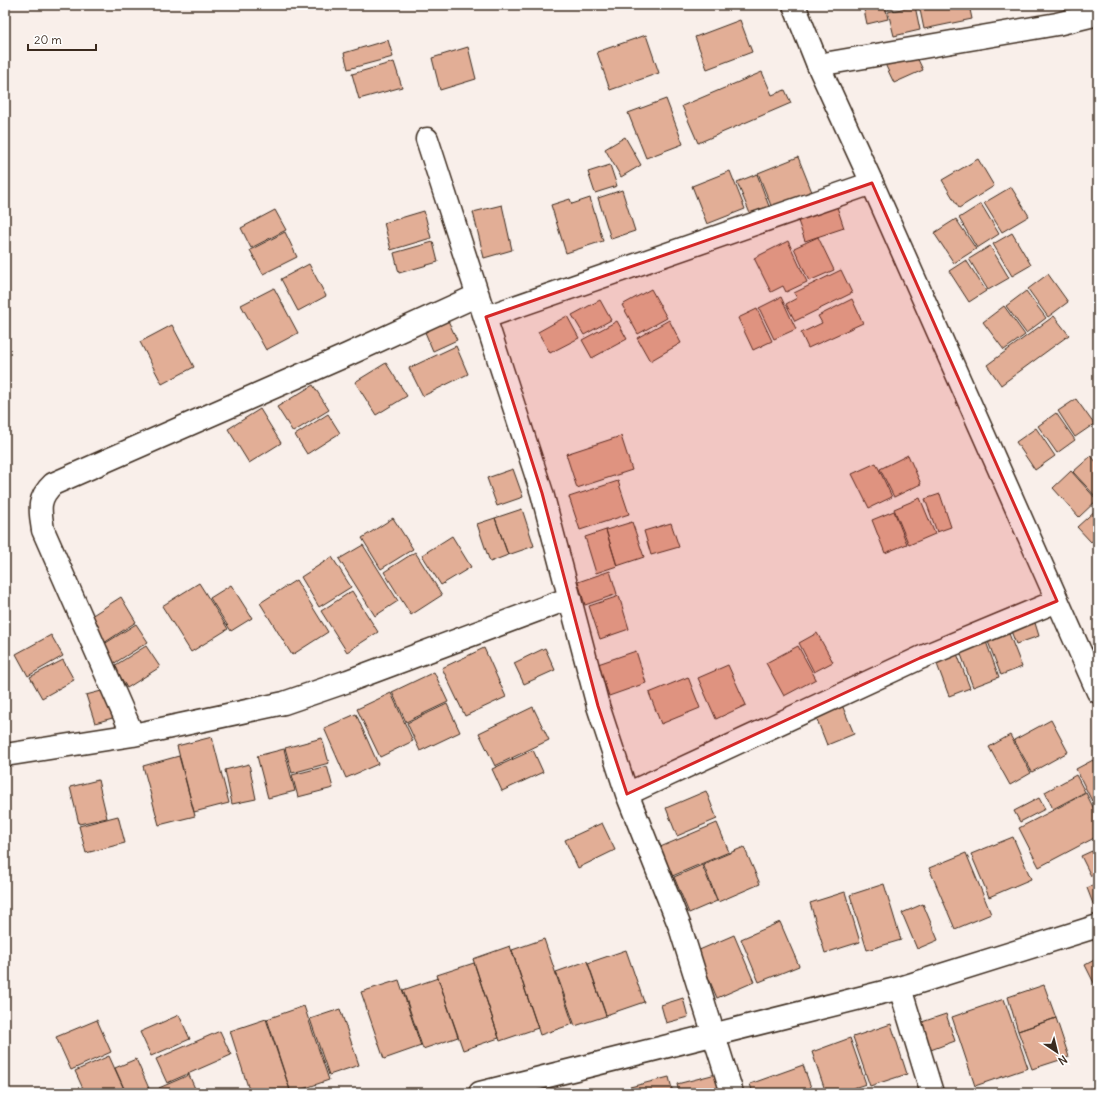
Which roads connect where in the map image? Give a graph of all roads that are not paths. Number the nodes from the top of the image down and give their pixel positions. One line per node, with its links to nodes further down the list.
1 (794, 5): 3 (street)
2 (1098, 14): 3 (street)
3 (818, 65): 5 (street)
4 (427, 139): 6 (street)
5 (872, 183): 7 (street); 9 (street)
6 (478, 295): 7 (street); 11 (street)
7 (486, 317): 8 (street)
8 (570, 598): 11 (street); 13 (street)
9 (1057, 601): 10 (street); 13 (street)
10 (1098, 692)
11 (133, 735): 12 (street)
12 (5, 755)
13 (627, 794): 16 (street)
14 (1098, 926): 15 (street)
15 (900, 988): 16 (street); 19 (street)
16 (713, 1035): 17 (street); 18 (street)
17 (480, 1093)
18 (732, 1093)
19 (932, 1093)

